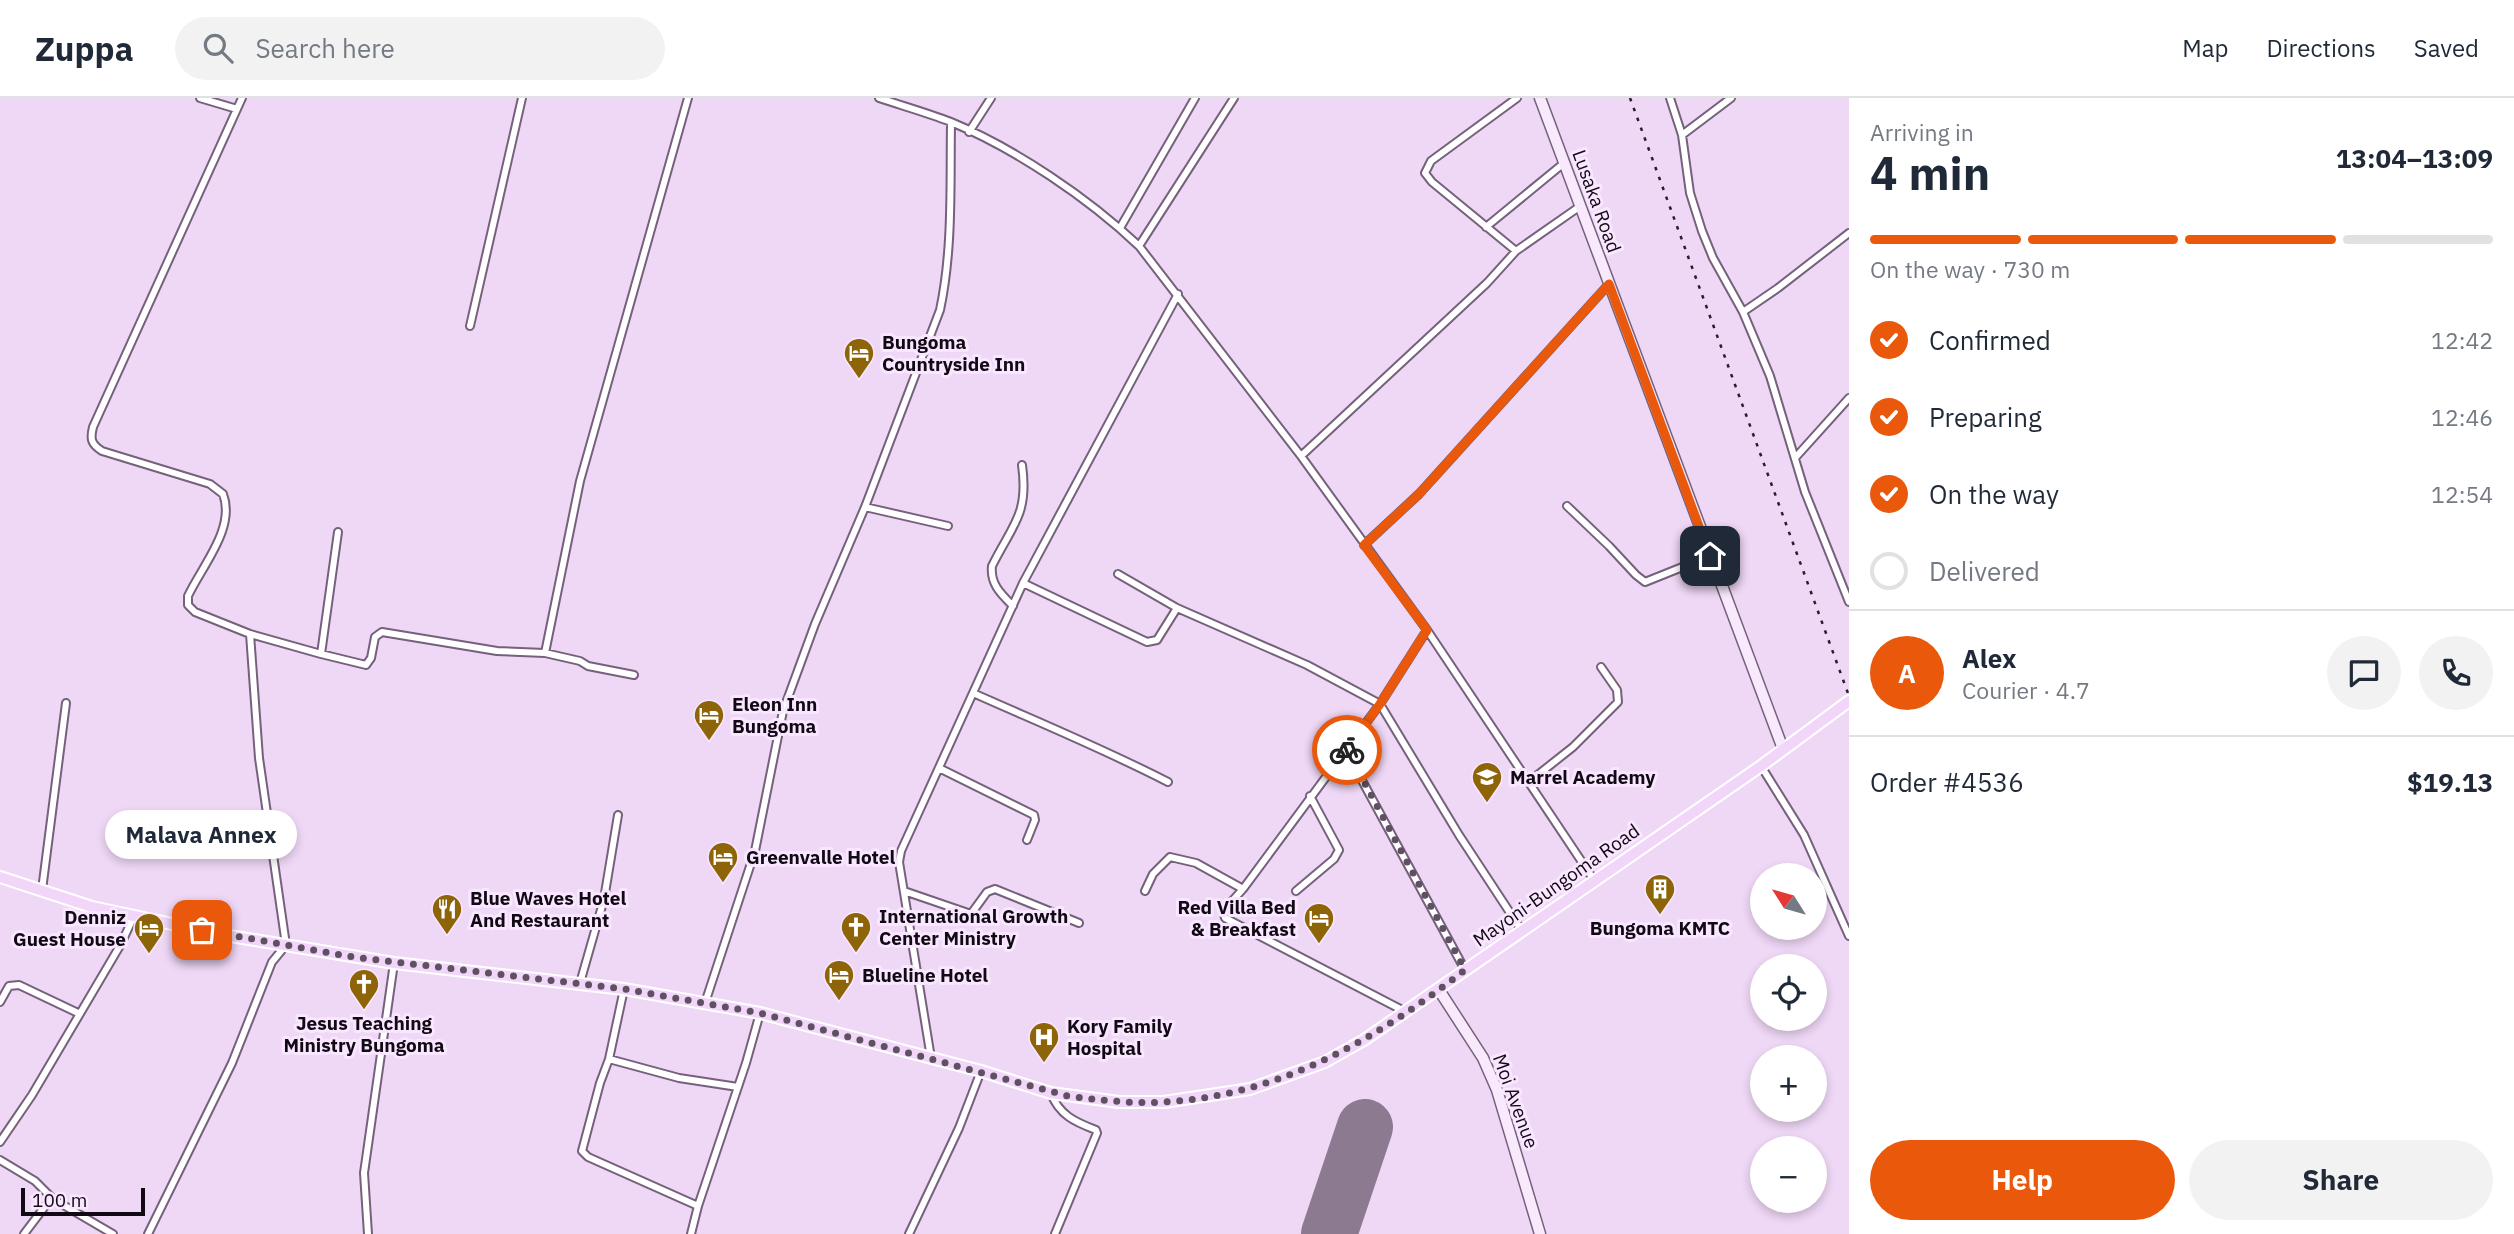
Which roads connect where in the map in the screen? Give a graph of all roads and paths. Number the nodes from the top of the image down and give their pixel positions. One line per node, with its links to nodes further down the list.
1 (200, 98): 13 (street)
2 (242, 98): 13 (street)
3 (522, 98): 27 (street)
4 (688, 98): 46 (street)
5 (879, 98): 14 (street)
6 (991, 98): 15 (street)
7 (1195, 98): 20 (street)
8 (1234, 98): 22 (street)
9 (1517, 98): 19 (street)
10 (1540, 98): 17 (street, Lusaka Road)
11 (1670, 98): 16 (street)
12 (1731, 98): 16 (street)
13 (237, 109): 45 (street)
14 (951, 123): 15 (street); 33 (street)
15 (969, 132): 20 (street)
16 (1682, 135): 26 (street)
17 (1564, 163): 18 (street, Lusaka Road); 19 (street)
18 (1579, 207): 23 (street); 24 (street, Lusaka Road)
19 (1486, 226): 23 (street)
20 (1120, 228): 22 (street)
21 (1849, 233): 26 (street)
22 (1139, 246): 25 (street)
23 (1516, 251): 29 (street)
24 (1609, 284): 36 (street); 37 (street, Lusaka Road)
25 (1178, 294): 29 (street); 39 (street)
26 (1743, 312): 30 (street)
27 (470, 326)
28 (1849, 398): 30 (street)
29 (1301, 456): 36 (street)
30 (1795, 458): 40 (street)
31 (1022, 465): 42 (street)
32 (1567, 506): 37 (street)
33 (865, 507): 34 (street); 81 (street)
34 (948, 526)
35 (338, 532): 47 (street)
36 (1364, 545): 44 (street)
37 (1710, 556): 54 (street, Lusaka Road)
38 (1118, 574): 43 (street)
39 (1023, 583): 42 (street); 43 (street)
40 (1847, 590): 41 (street)
41 (1849, 602)
42 (1013, 606): 50 (street)
43 (1177, 608): 53 (street)
44 (1427, 630): 53 (street); 58 (street)
45 (250, 634): 47 (street); 74 (street)
46 (545, 653): 47 (street); 49 (street)
47 (321, 654)
48 (1601, 667): 58 (street)
49 (634, 676)
50 (973, 693): 57 (street); 59 (street)
51 (1849, 701): 54 (main road, Mayoni-Bungoma Road)
52 (66, 703): 66 (street)
53 (1380, 704): 55 (street); 72 (street)
54 (1783, 749): 56 (main road, Mayoni-Bungoma Road)
55 (1346, 751): 60 (street); 76 (street)
56 (1761, 766): 64 (main road, Mayoni-Bungoma Road); 73 (street)
57 (939, 768): 62 (street); 67 (street)
58 (1530, 781): 64 (street)
59 (1168, 782)
60 (1310, 796): 65 (street); 69 (street)
61 (618, 815): 77 (street)
62 (1027, 840)
63 (0, 877): 66 (main road, Mayoni-Bungoma Road)
64 (1594, 880): 72 (main road, Mayoni-Bungoma Road)
65 (1243, 889): 68 (street); 82 (street)
66 (42, 890): 70 (main road, Mayoni-Bungoma Road)
67 (904, 891): 71 (street); 85 (street)
68 (1145, 891)
69 (1296, 891)
70 (134, 916): 74 (main road, Mayoni-Bungoma Road); 83 (street)
71 (1079, 923)
72 (1522, 931): 76 (main road, Mayoni-Bungoma Road)
73 (1849, 936)
74 (286, 946): 75 (main road, Mayoni-Bungoma Road); 96 (street)
75 (394, 962): 77 (main road, Mayoni-Bungoma Road); 97 (street)
76 (1465, 970): 79 (main road, Mayoni-Bungoma Road)
77 (580, 983): 78 (main road, Mayoni-Bungoma Road)
78 (624, 989): 81 (main road, Mayoni-Bungoma Road); 86 (street)
79 (1439, 990): 82 (main road, Mayoni-Bungoma Road); 101 (street, Moi Avenue)
80 (0, 1002): 83 (street)
81 (705, 1003): 84 (main road, Mayoni-Bungoma Road)
82 (1406, 1012): 89 (main road, Mayoni-Bungoma Road)
83 (78, 1013): 90 (street)
84 (760, 1013): 85 (main road, Mayoni-Bungoma Road); 88 (street)
85 (931, 1058): 87 (main road, Mayoni-Bungoma Road)
86 (609, 1059): 88 (street); 93 (street)
87 (981, 1071): 89 (main road, Mayoni-Bungoma Road); 99 (street)
88 (738, 1087): 93 (street)
89 (1051, 1093): 100 (street)
90 (0, 1142)
91 (0, 1160): 92 (street)
92 (53, 1199): 94 (street); 95 (street)
93 (698, 1206): 98 (street)
94 (24, 1234)
95 (113, 1234)
96 (148, 1234)
97 (368, 1234)
98 (691, 1234)
99 (909, 1234)
100 (1055, 1234)
101 (1539, 1234)

